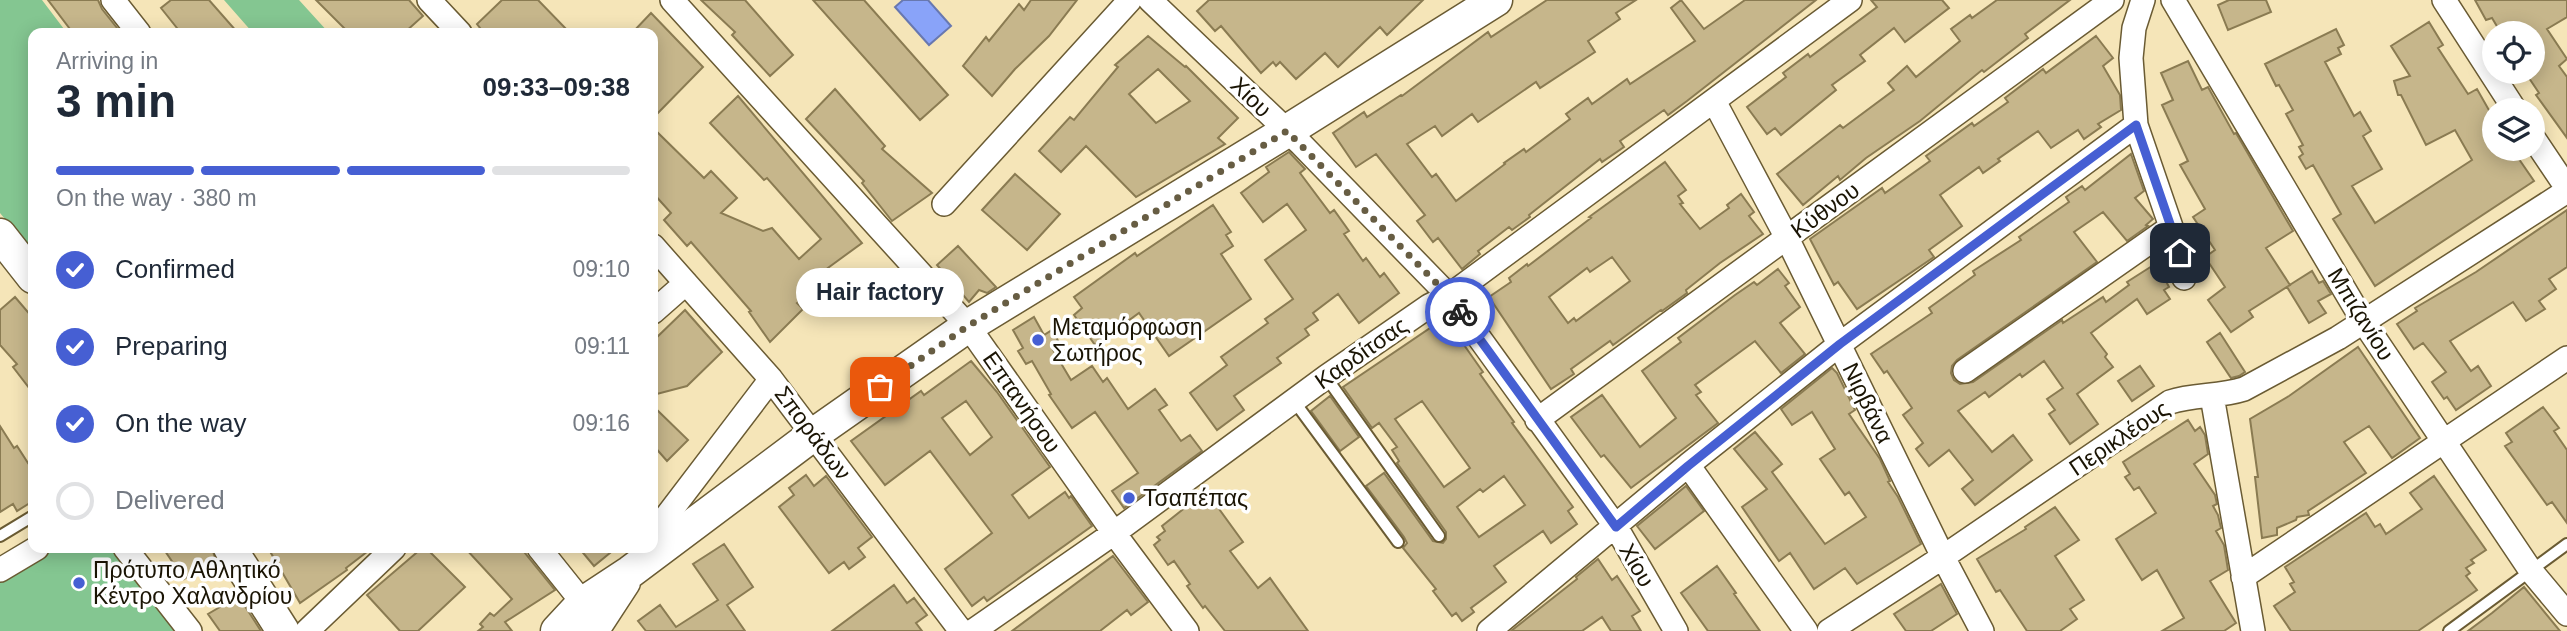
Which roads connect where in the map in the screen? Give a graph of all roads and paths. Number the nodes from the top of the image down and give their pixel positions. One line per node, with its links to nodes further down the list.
1 (113, 0): 12 (street)
2 (429, 0): 13 (street)
3 (672, 0): 31 (street, Επτανήσου)
4 (1130, 0): 20 (street)
5 (1150, 0): 17 (street, Χίου)
6 (1496, 0): 17 (street)
7 (2112, 0): 23 (street, Κύθνου)
8 (2143, 0): 16 (street)
9 (2173, 0): 30 (street, Μπιζανίου)
10 (2444, 0): 14 (street)
11 (1847, 1): 15 (street, Καρδίτσας)
12 (135, 28)
13 (455, 28)
14 (2507, 98)
15 (1714, 101): 23 (street, Νιρβάνα); 28 (street, Καρδίτσας)
16 (2136, 125): 21 (street); 32 (street)
17 (1287, 131): 28 (street, Χίου); 31 (street)
18 (2545, 156): 19 (street)
19 (2567, 190): 30 (street, Περικλέους)
20 (944, 204)
21 (2171, 227): 26 (street); 34 (street)
22 (0, 235): 25 (street)
23 (1787, 239): 32 (street, Νιρβάνα); 39 (street, Κύθνου)
24 (658, 252): 27 (street, Σποράδων)
25 (28, 271)
26 (2184, 278)
27 (686, 283): 29 (street); 36 (street, Σποράδων)
28 (1449, 296): 35 (street, Καρδίτσας); 39 (street, Χίου)
29 (658, 308)
30 (2363, 321): 37 (street, Περικλέους); 41 (street, Μπιζανίου)
31 (968, 326): 40 (street); 46 (street, Επτανήσου)
32 (1840, 344): 42 (street); 57 (street, Νιρβάνα)
33 (2567, 358): 41 (street)
34 (1965, 371)
35 (1326, 377): 38 (street, Καρδίτσας); 48 (lane)
36 (771, 379): 40 (street, Σποράδων); 44 (street)
37 (2212, 396): 57 (street, Περικλέους); 61 (street)
38 (1294, 401): 46 (street, Καρδίτσας); 49 (lane)
39 (1537, 420): 45 (street, Χίου)
40 (814, 433): 51 (street); 68 (street, Σποράδων)
41 (2442, 442): 60 (street, Μπιζανίου); 61 (street)
42 (1688, 466): 45 (street); 73 (street)
43 (28, 519): 47 (lane)
44 (658, 527)
45 (1616, 527): 71 (street); 72 (street, Χίου)
46 (1114, 533): 69 (street, Καρδίτσας); 70 (street, Επτανήσου)
47 (0, 536)
48 (1439, 536)
49 (1398, 542)
50 (2567, 544): 60 (lane)
51 (658, 545)
52 (29, 553): 59 (street)
53 (129, 553): 64 (street)
54 (233, 553): 65 (street)
55 (389, 553): 66 (street)
56 (543, 553): 63 (street)
57 (1943, 557): 74 (street, Περικλέους); 75 (street, Νιρβάνα)
58 (637, 560): 63 (street)
59 (0, 570)
60 (2530, 571): 62 (street, Μπιζανίου); 77 (lane)
61 (2243, 577): 76 (street)
62 (2567, 614)
63 (587, 617): 67 (street)
64 (190, 631)
65 (283, 631)
66 (307, 631)
67 (557, 631)
68 (961, 631)
69 (973, 631)
70 (1187, 631)
71 (1489, 631)
72 (1676, 631)
73 (1807, 631)
74 (1829, 631)
75 (1982, 631)
76 (2253, 631)
77 (2449, 631)

